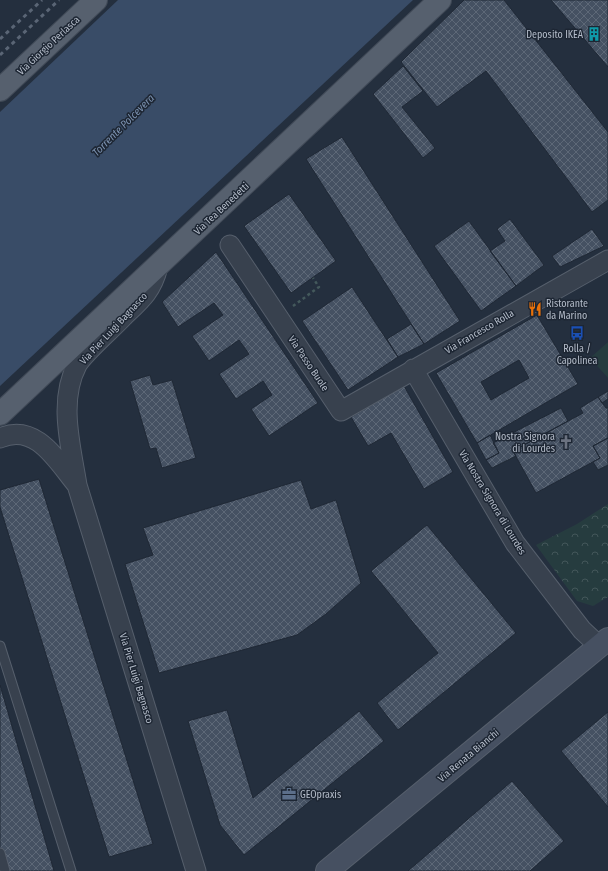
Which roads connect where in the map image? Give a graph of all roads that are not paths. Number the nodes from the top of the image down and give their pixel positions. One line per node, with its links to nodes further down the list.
1 (96, 0): 3 (main road, Via Giorgio Perlasca)
2 (440, 0): 6 (main road, Via Tea Benedetti)
3 (0, 90)
4 (230, 245): 7 (street, Via Passo Buole)
5 (608, 260): 7 (street, Via Francesco Rolla)
6 (158, 267): 8 (main road, Via Tea Benedetti); 10 (street, Via Pier Luigi Bagnasco)
7 (413, 369): 11 (street, Via Nostra Signora di Lourdes)
8 (0, 414)
9 (0, 438): 10 (street, Via Pier Luigi Bagnasco)
10 (77, 485): 17 (street, Via Pier Luigi Bagnasco)
11 (603, 643): 14 (street, Via Renata Bianchi)
12 (0, 646): 16 (lane)
13 (0, 853): 15 (lane)
14 (334, 869)
15 (5, 871)
16 (71, 871)
17 (196, 871)

